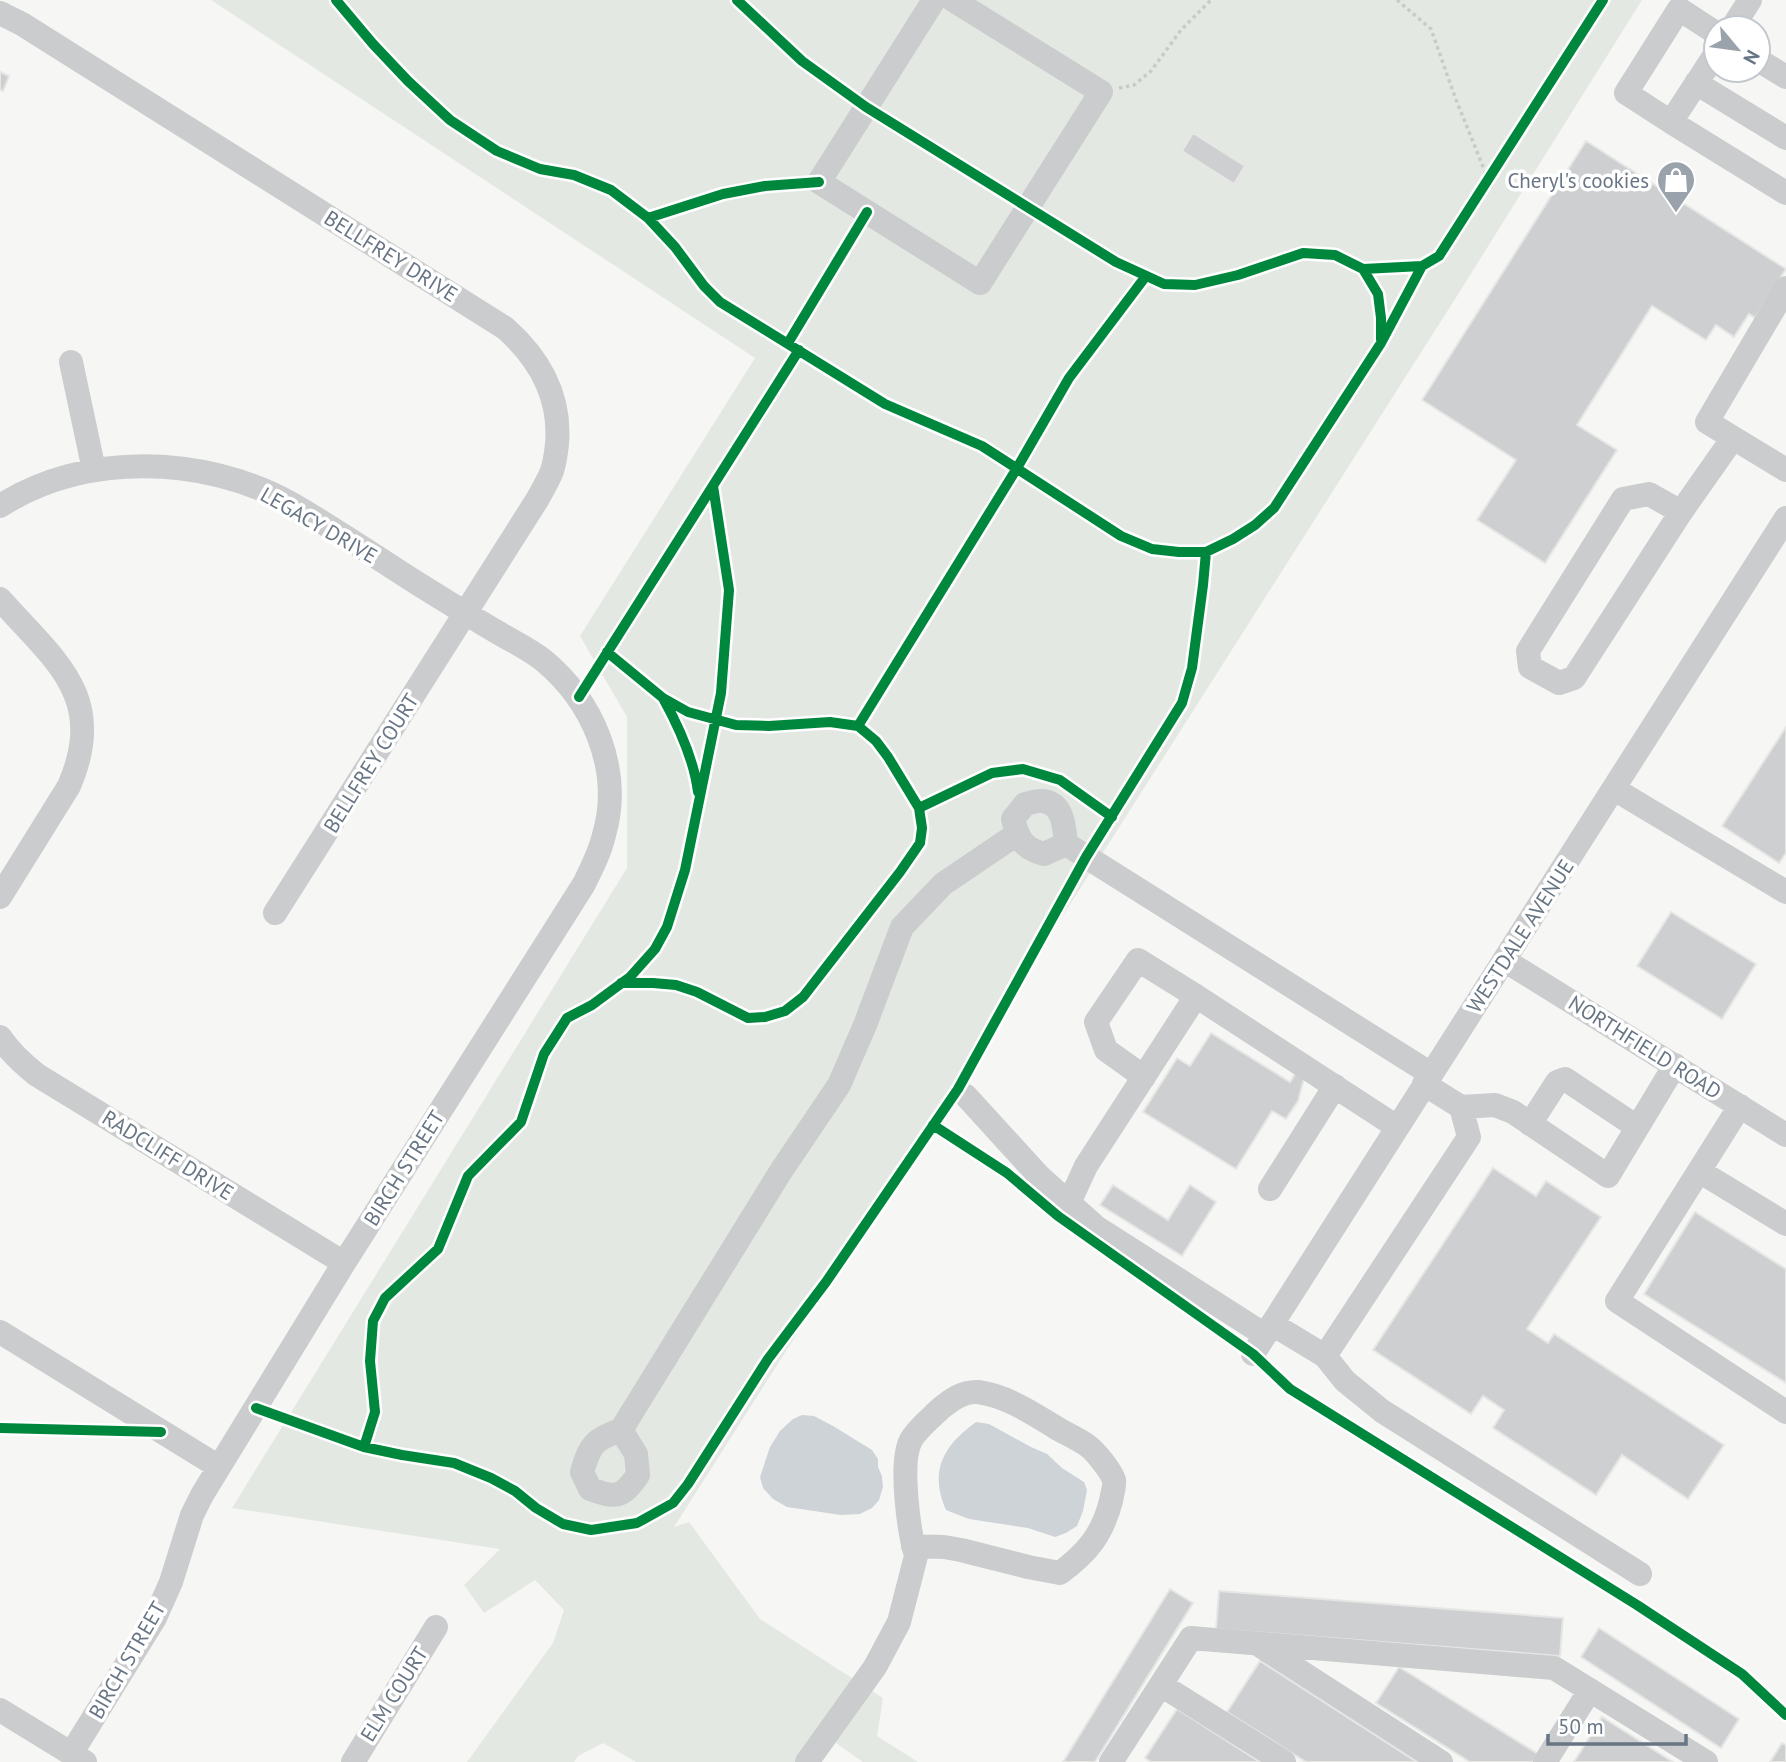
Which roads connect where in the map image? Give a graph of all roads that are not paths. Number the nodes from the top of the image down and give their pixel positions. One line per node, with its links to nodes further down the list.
1 (934, 0): 2 (street)
2 (953, 0)
3 (0, 13): 19 (street, BELLFREY DRIVE)
4 (1702, 24): 7 (street)
5 (1702, 74): 6 (street)
6 (1696, 83): 7 (street); 8 (street)
7 (1671, 122): 9 (street)
8 (1786, 138)
9 (1786, 193)
10 (1786, 288): 12 (street)
11 (71, 362): 13 (street)
12 (1733, 438): 14 (street); 16 (street)
13 (94, 470): 15 (street, LEGACY DRIVE); 19 (street, LEGACY DRIVE)
14 (1786, 470)
15 (0, 506)
16 (1681, 512): 16 (street)
17 (1786, 518): 20 (street, WESTDALE AVENUE)
18 (0, 599): 24 (street)
19 (466, 613): 25 (street, BELLFREY COURT); 44 (street, BIRCH STREET)
20 (1614, 789): 23 (street); 26 (street, WESTDALE AVENUE)
21 (1017, 834): 22 (street); 22 (street); 49 (street)
22 (1066, 844): 31 (street)
23 (1786, 892)
24 (0, 897)
25 (275, 913)
26 (1504, 960): 29 (street, NORTHFIELD ROAD); 31 (street, WESTDALE AVENUE)
27 (1196, 996): 30 (street); 30 (street); 32 (street)
28 (0, 1037): 44 (street, RADCLIFF DRIVE)
29 (1675, 1065): 34 (street, NORTHFIELD ROAD); 38 (street)
30 (1144, 1077): 42 (street)
31 (1428, 1079): 35 (street); 37 (street, WESTDALE AVENUE)
32 (1335, 1086): 37 (street); 41 (street)
33 (966, 1096): 42 (street)
34 (1740, 1106): 39 (street, NORTHFIELD ROAD); 40 (street)
35 (1461, 1107): 36 (street); 47 (street)
36 (1530, 1124): 38 (street); 38 (street)
37 (1397, 1127): 46 (street, WESTDALE AVENUE)
38 (1637, 1127)
39 (1786, 1135)
40 (1699, 1171): 43 (street); 48 (street)
41 (1270, 1189)
42 (1069, 1203): 46 (street)
43 (1786, 1224)
44 (344, 1263): 50 (street, BIRCH STREET)
45 (0, 1332): 50 (street)
46 (1263, 1338): 47 (street)
47 (1325, 1356): 52 (street)
48 (1786, 1412)
49 (621, 1430)
50 (219, 1467): 58 (street, BIRCH STREET)
51 (913, 1546): 51 (street); 60 (street)
52 (1640, 1574)
53 (436, 1627): 59 (street, ELM COURT)
54 (1256, 1643): 55 (street); 56 (street); 63 (street)
55 (1161, 1685): 61 (street); 62 (street)
56 (1590, 1690): 64 (street); 65 (street)
57 (0, 1710): 58 (street)
58 (78, 1758)
59 (353, 1762)
60 (807, 1762)
61 (1111, 1762)
62 (1284, 1762)
63 (1441, 1762)
64 (1545, 1762)
65 (1706, 1762)

